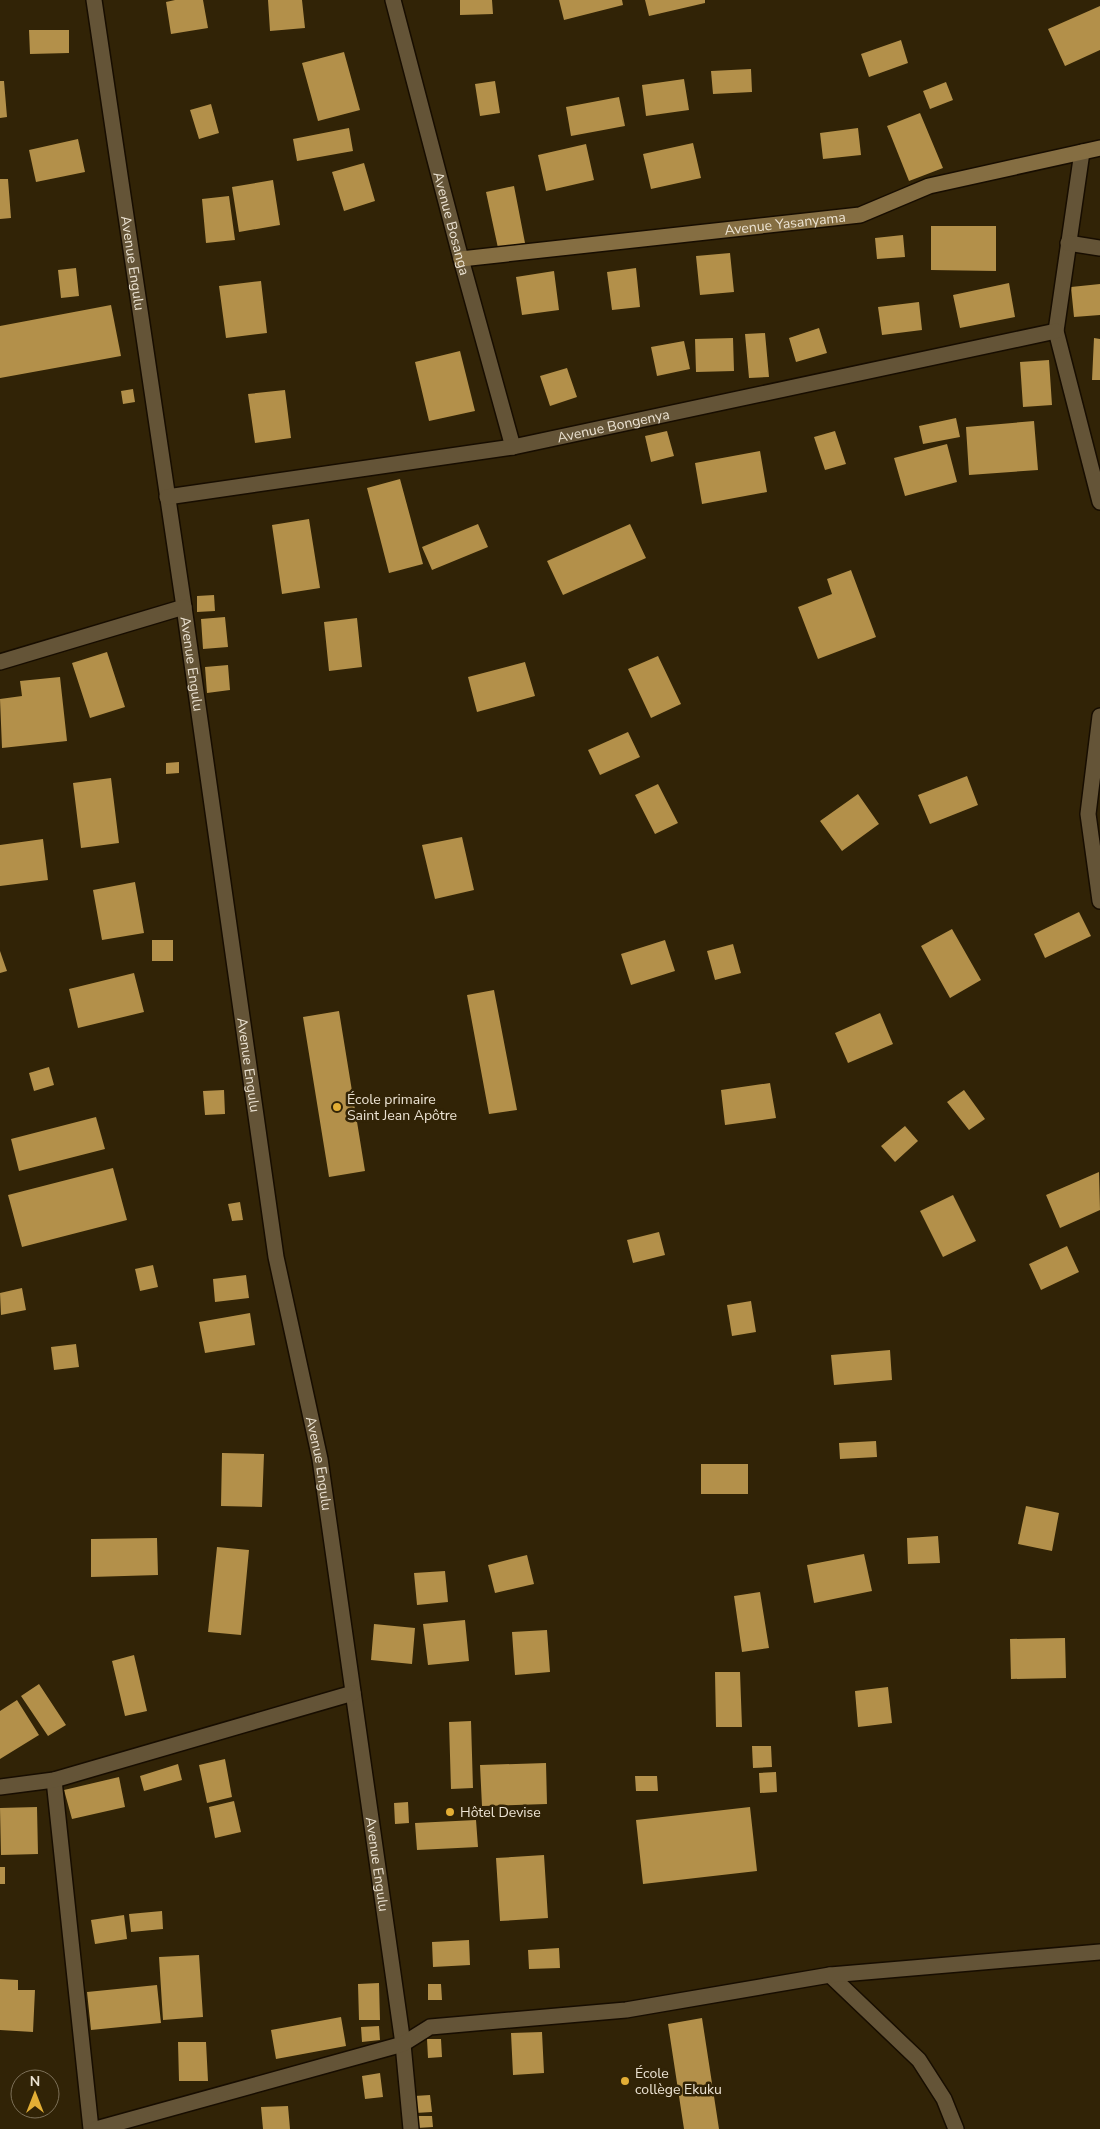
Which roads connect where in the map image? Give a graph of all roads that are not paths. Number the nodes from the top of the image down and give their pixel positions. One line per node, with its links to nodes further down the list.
1 (94, 0): 10 (street, Avenue Engulu)
2 (393, 0): 7 (street, Avenue Bosanga)
3 (1100, 148): 4 (street, Avenue Yasanyama)
4 (1082, 152): 5 (street); 7 (street, Avenue Yasanyama)
5 (1068, 242): 6 (street); 8 (street)
6 (1100, 248)
7 (461, 259): 9 (street, Avenue Bosanga)
8 (1056, 331): 9 (street, Avenue Bongenya); 11 (street)
9 (514, 447): 10 (street, Avenue Bongenya)
10 (167, 497): 12 (street, Avenue Engulu)
11 (1100, 502)
12 (184, 607): 13 (street); 16 (street, Avenue Engulu)
13 (0, 662)
14 (1100, 716): 15 (street)
15 (1100, 901)
16 (353, 1693): 17 (street); 21 (street, Avenue Engulu)
17 (54, 1780): 18 (street); 22 (street)
18 (0, 1787)
19 (1100, 1952): 20 (street)
20 (830, 1975): 21 (street); 25 (street)
21 (403, 2044): 23 (street); 24 (street, Avenue Engulu)
22 (91, 2129)
23 (96, 2129)
24 (410, 2129)
25 (956, 2129)

